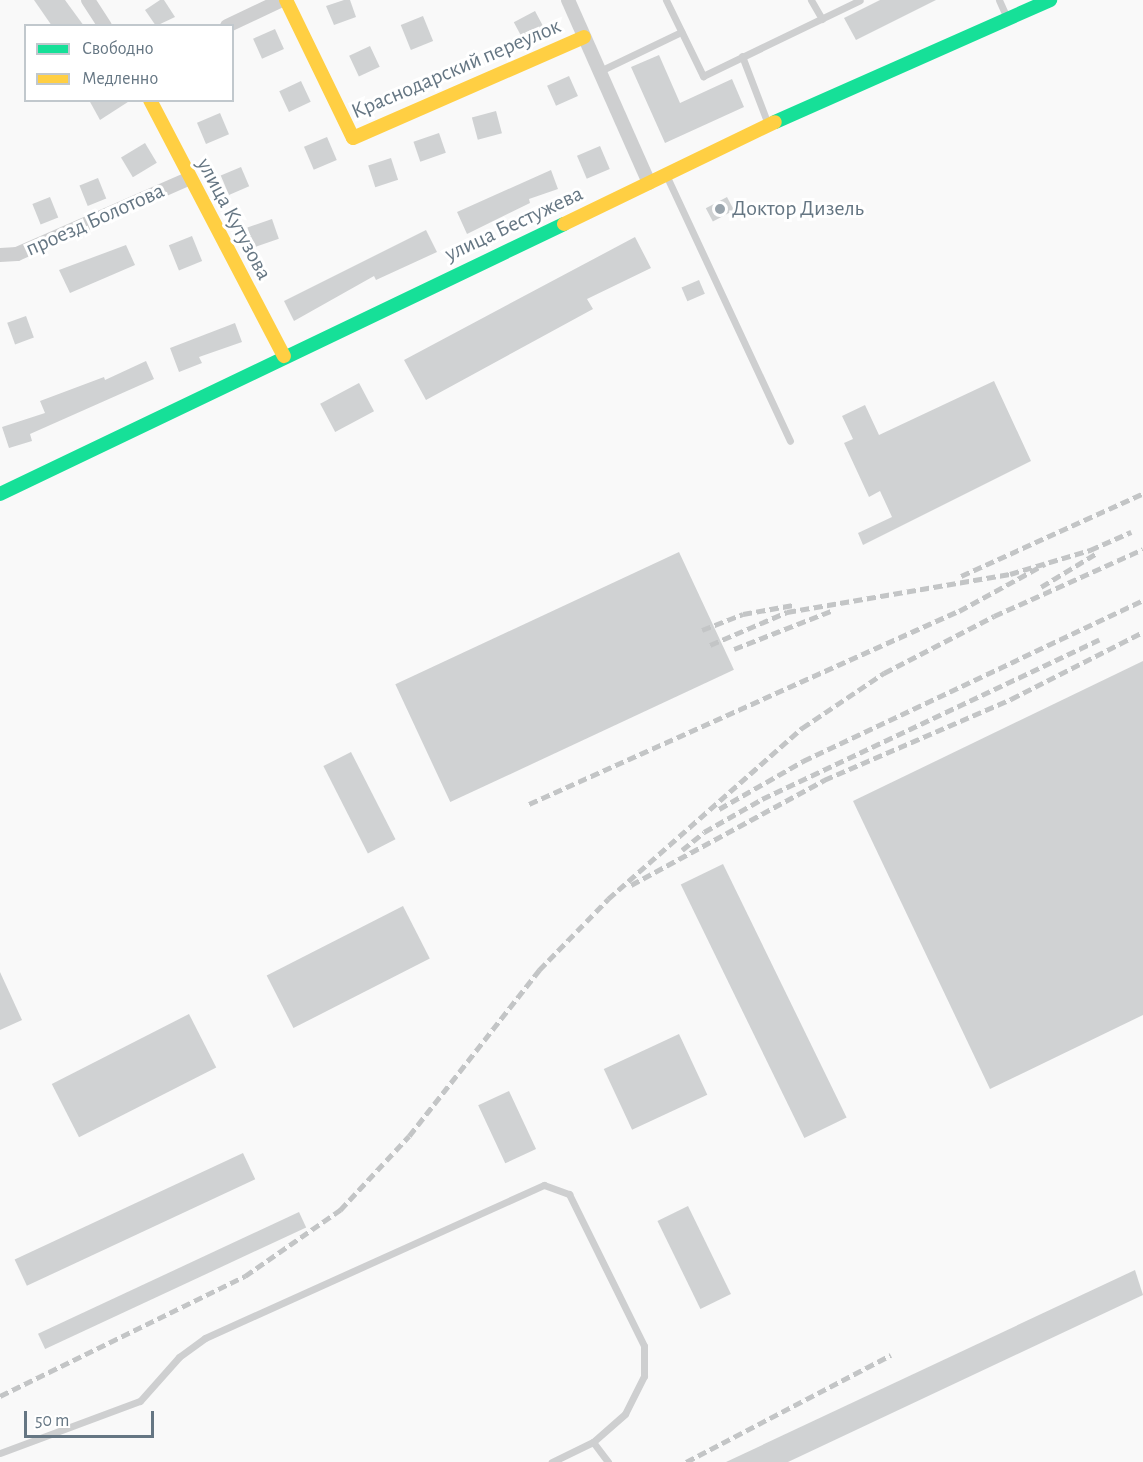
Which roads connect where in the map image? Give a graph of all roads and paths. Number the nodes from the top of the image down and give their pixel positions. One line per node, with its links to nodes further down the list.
1 (88, 0): 11 (street)
2 (284, 0): 12 (street, Краснодарский переулок); 14 (street, Краснодарский переулок)
3 (568, 0): 14 (street)
4 (666, 0): 13 (lane)
5 (812, 0): 9 (lane)
6 (860, 0): 9 (lane)
7 (999, 0): 10 (lane)
8 (1050, 0): 10 (street, улица Бестужева)
9 (822, 19): 15 (lane)
10 (1006, 19): 18 (street, улица Бестужева)
11 (104, 24)
12 (231, 24)
13 (681, 32): 15 (lane); 16 (lane)
14 (584, 37): 16 (street)
15 (742, 56): 18 (lane)
16 (602, 70): 21 (street)
17 (151, 102): 20 (street, улица Кутузова)
18 (769, 125): 19 (street, улица Бестужева)
19 (666, 175): 21 (street, улица Бестужева); 24 (lane)
20 (188, 179): 22 (street, проезд Болотова); 23 (street, улица Кутузова)
21 (650, 183): 23 (street, улица Бестужева)
22 (0, 255)
23 (284, 356): 25 (street, улица Бестужева)
24 (790, 441)
25 (0, 494)
26 (593, 1442): 27 (lane); 28 (lane); 29 (lane)
27 (0, 1453)
28 (552, 1462)
29 (608, 1462)

